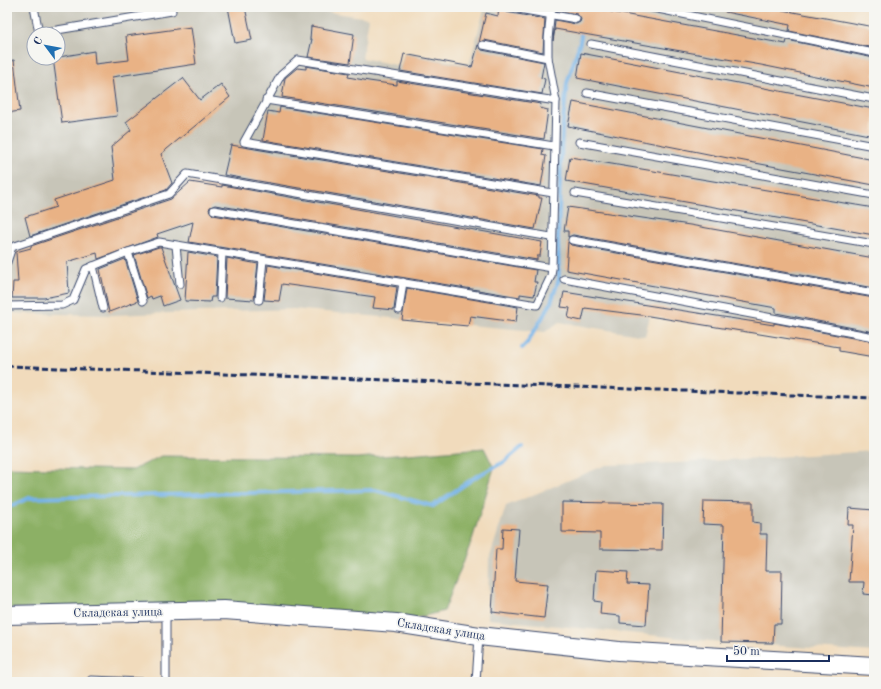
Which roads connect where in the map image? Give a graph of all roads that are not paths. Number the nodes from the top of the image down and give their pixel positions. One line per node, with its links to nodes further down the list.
1 (34, 7): 5 (lane)
2 (507, 7): 4 (lane)
3 (648, 7): 9 (lane)
4 (551, 11): 6 (lane); 10 (lane)
5 (172, 12)
6 (576, 19)
7 (591, 44): 12 (lane)
8 (482, 45): 10 (lane)
9 (874, 53)
10 (548, 58): 14 (lane)
11 (587, 93): 17 (lane)
12 (874, 99)
13 (266, 100): 14 (lane); 16 (lane); 18 (lane)
14 (556, 101): 16 (lane)
15 (579, 142): 20 (lane)
16 (554, 146): 18 (lane)
17 (874, 146)
18 (553, 193): 22 (lane)
19 (575, 193): 24 (lane)
20 (874, 195)
21 (214, 210): 31 (lane)
22 (551, 237): 29 (lane); 31 (lane)
23 (572, 240): 35 (lane)
24 (874, 244)
25 (176, 246): 26 (lane); 27 (lane); 34 (lane)
26 (128, 252): 30 (lane); 38 (lane)
27 (222, 253): 28 (lane); 36 (lane)
28 (263, 260): 33 (lane); 37 (lane)
29 (7, 262)
30 (93, 266): 39 (lane); 40 (lane)
31 (552, 268): 33 (lane)
32 (564, 279): 42 (lane)
33 (403, 282): 41 (lane)
34 (180, 284)
35 (874, 292)
36 (220, 298)
37 (259, 300)
38 (142, 301)
39 (7, 306)
40 (103, 308)
41 (399, 310)
42 (874, 337)
43 (166, 612): 44 (street, Складская улица); 45 (street, Складская улица); 49 (lane)
44 (7, 615)
45 (479, 636): 46 (street, Складская улица); 50 (lane)
46 (874, 666)
47 (91, 680): 48 (lane)
48 (142, 682)
49 (166, 682)
50 (476, 682)

